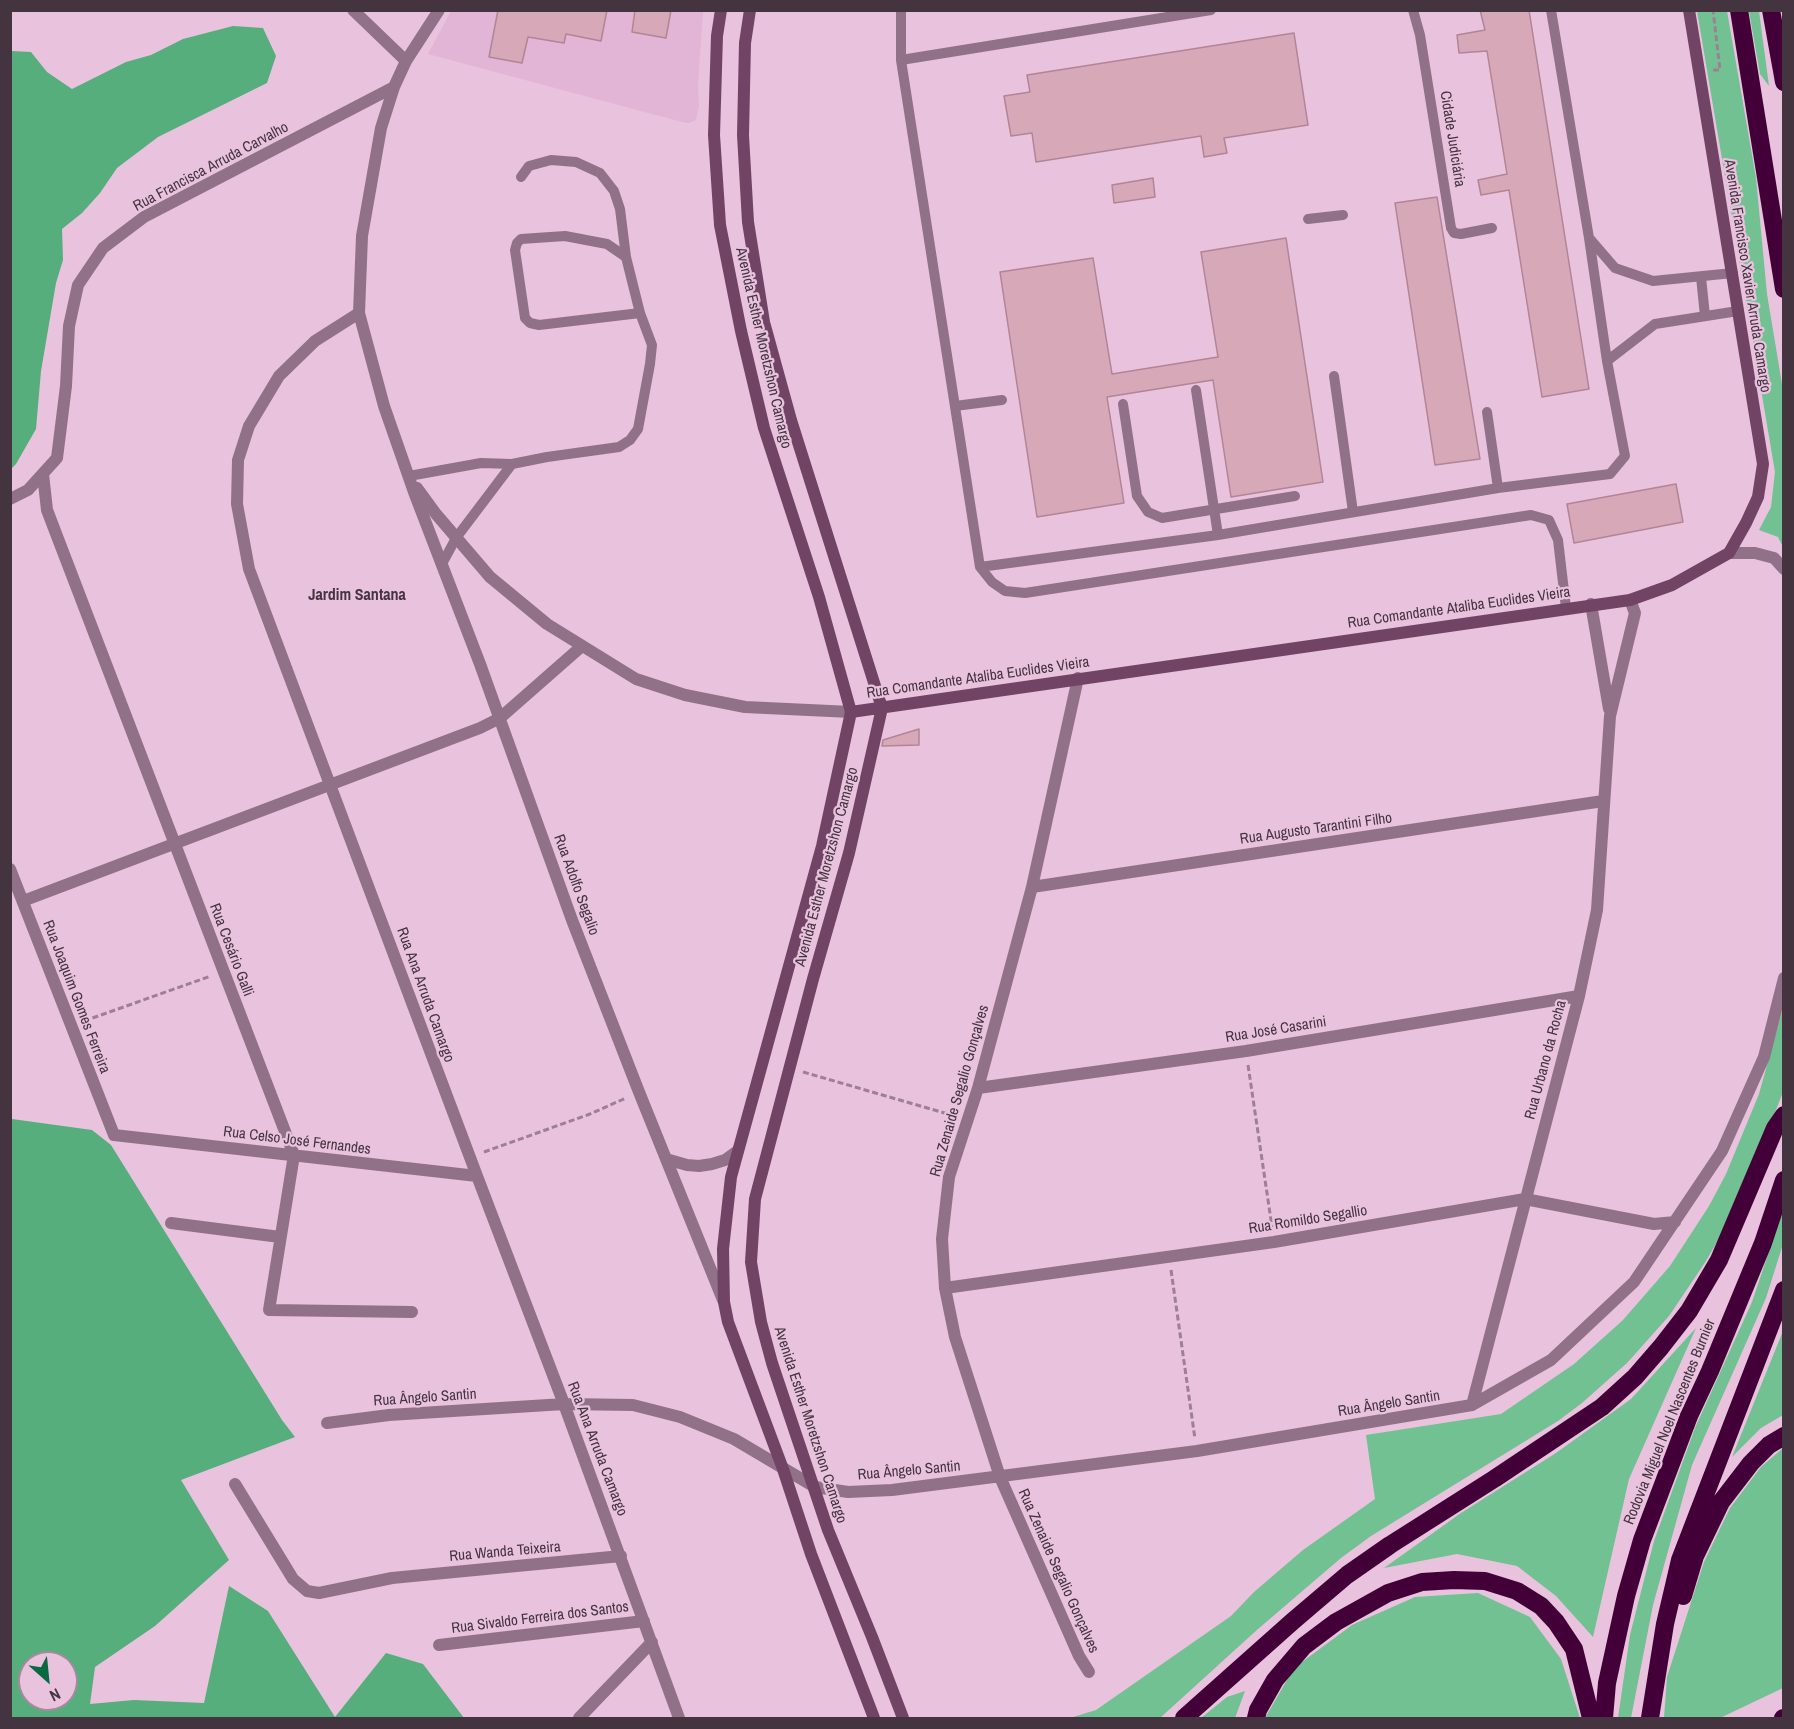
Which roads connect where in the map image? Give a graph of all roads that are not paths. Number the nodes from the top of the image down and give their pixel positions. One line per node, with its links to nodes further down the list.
1 (353, 10): 14 (street)
2 (438, 10): 14 (street, Rua Adolfo Segalio)
3 (721, 10): 57 (street, Avenida Esther Moretzshon Camargo)
4 (750, 10): 56 (street, Avenida Esther Moretzshon Camargo)
5 (901, 10): 13 (lane)
6 (1211, 10): 12 (lane)
7 (1413, 10): 20 (lane, Cidade Judiciária)
8 (1551, 10): 21 (lane)
9 (1689, 10): 23 (street, Avenida Francisco Xavier Arruda Camargo)
10 (1738, 10): 25 (highway)
11 (1772, 10): 15 (highway)
12 (1155, 15): 13 (lane)
13 (902, 60): 35 (lane)
14 (406, 61): 16 (street, Rua Adolfo Segalio)
15 (1784, 82)
16 (394, 87): 27 (street, Rua Adolfo Segalio); 38 (street, Rua Francisca Arruda Carvalho)
17 (521, 177): 22 (lane)
18 (1343, 215): 19 (lane)
19 (1308, 219)
20 (1492, 228)
21 (1589, 238): 24 (lane); 30 (lane)
22 (626, 257): 28 (lane); 28 (lane)
23 (1733, 273): 24 (lane); 26 (street, Avenida Francisco Xavier Arruda Camargo)
24 (1701, 277): 29 (lane)
25 (1784, 289)
26 (1738, 312): 29 (lane); 47 (street, Avenida Francisco Xavier Arruda Camargo)
27 (359, 313): 39 (street, Rua Adolfo Segalio); 60 (street, Rua Ana Arruda Camargo)
28 (640, 313): 37 (lane)
29 (1705, 316): 30 (lane)
30 (1607, 361): 40 (lane)
31 (1334, 376): 44 (lane)
32 (1196, 390): 43 (lane)
33 (1002, 400): 35 (lane)
34 (1123, 404): 43 (lane)
35 (955, 406): 49 (lane)
36 (1487, 412): 40 (lane)
37 (512, 464): 39 (lane); 46 (lane)
38 (43, 474): 42 (street, Rua Francisca Arruda Carvalho); 62 (street, Rua Cesário Galli)
39 (409, 476): 46 (street, Rua Comandante Ataliba Euclides Vieira); 48 (street, Rua Adolfo Segalio)
40 (1498, 488): 44 (lane)
41 (1295, 496): 43 (lane)
42 (10, 499)
43 (1214, 509): 45 (lane)
44 (1353, 512): 45 (lane)
45 (1218, 535): 49 (lane)
46 (456, 538): 48 (lane); 54 (street, Rua Comandante Ataliba Euclides Vieira)
47 (1729, 553): 50 (street); 51 (street, Rua Comandante Ataliba Euclides Vieira)
48 (442, 564): 59 (street, Rua Adolfo Segalio)
49 (980, 567): 53 (lane)
50 (1784, 569)
51 (1630, 600): 52 (street, Rua Comandante Ataliba Euclides Vieira); 58 (street, Rua Urbano da Rocha)
52 (1591, 604): 53 (street, Rua Comandante Ataliba Euclides Vieira); 58 (street, Rua Urbano da Rocha)
53 (1566, 608): 55 (street, Rua Comandante Ataliba Euclides Vieira)
54 (582, 645): 57 (street, Rua Comandante Ataliba Euclides Vieira); 59 (street)
55 (1078, 678): 56 (street, Rua Comandante Ataliba Euclides Vieira); 64 (street, Rua Zenaide Segalio Gonçalves)
56 (882, 708): 57 (street, Rua Comandante Ataliba Euclides Vieira); 91 (street, Avenida Esther Moretzshon Camargo)
57 (851, 712): 71 (street, Avenida Esther Moretzshon Camargo)
58 (1610, 716): 61 (street, Rua Urbano da Rocha)
59 (500, 718): 60 (street); 73 (street, Rua Adolfo Segalio)
60 (330, 784): 62 (street); 74 (street, Rua Ana Arruda Camargo)
61 (1603, 801): 64 (street, Rua Augusto Tarantini Filho); 67 (street, Rua Urbano da Rocha)
62 (174, 843): 65 (street); 72 (street, Rua Cesário Galli)
63 (10, 869): 65 (street, Rua Joaquim Gomes Ferreira)
64 (1032, 887): 68 (street, Rua Zenaide Segalio Gonçalves)
65 (23, 901): 70 (street, Rua Joaquim Gomes Ferreira)
66 (1784, 978): 77 (street)
67 (1579, 996): 68 (street, Rua José Casarini); 76 (street, Rua Urbano da Rocha)
68 (978, 1088): 80 (street, Rua Zenaide Segalio Gonçalves)
69 (1784, 1115): 102 (highway)
70 (114, 1135): 72 (street, Rua Celso José Fernandes)
71 (736, 1152): 73 (street); 82 (street, Avenida Esther Moretzshon Camargo)
72 (294, 1155): 74 (street, Rua Celso José Fernandes); 79 (street)
73 (666, 1159): 82 (street, Rua Adolfo Segalio)
74 (477, 1176): 84 (street, Rua Ana Arruda Camargo)
75 (1784, 1180): 105 (highway, Rodovia Miguel Noel Nascentes Burnier)
76 (1525, 1199): 77 (street, Rua Romildo Segallio); 80 (street, Rua Romildo Segallio); 85 (street, Rua Urbano da Rocha)
77 (1675, 1222): 85 (street)
78 (171, 1223): 79 (street)
79 (280, 1237): 83 (street)
80 (945, 1288): 89 (street, Rua Zenaide Segalio Gonçalves)
81 (1784, 1290): 97 (highway)
82 (723, 1302): 88 (street, Avenida Esther Moretzshon Camargo)
83 (412, 1312)
84 (564, 1404): 86 (street, Rua Ângelo Santin); 88 (street, Rua Ângelo Santin); 92 (street, Rua Ana Arruda Camargo)
85 (1472, 1405): 89 (street, Rua Ângelo Santin)
86 (327, 1423)
87 (1784, 1436): 97 (highway)
88 (783, 1469): 91 (street, Rua Ângelo Santin); 100 (street, Avenida Esther Moretzshon Camargo)
89 (1000, 1477): 91 (street, Rua Ângelo Santin); 96 (street, Rua Zenaide Segalio Gonçalves)
90 (235, 1484): 92 (street, Rua Wanda Teixeira)
91 (815, 1487): 101 (street, Avenida Esther Moretzshon Camargo)
92 (621, 1556): 93 (street, Rua Ana Arruda Camargo)
93 (644, 1621): 94 (street, Rua Ana Arruda Camargo); 95 (street, Rua Sivaldo Ferreira dos Santos)
94 (652, 1642): 98 (street); 99 (street, Rua Ana Arruda Camargo)
95 (439, 1645)
96 (1089, 1672)
97 (1653, 1691): 106 (highway)
98 (579, 1719)
99 (679, 1719)
100 (874, 1719)
101 (903, 1719)
102 (1184, 1719)
103 (1256, 1719): 104 (highway)
104 (1591, 1719)
105 (1604, 1719)
106 (1650, 1719)

